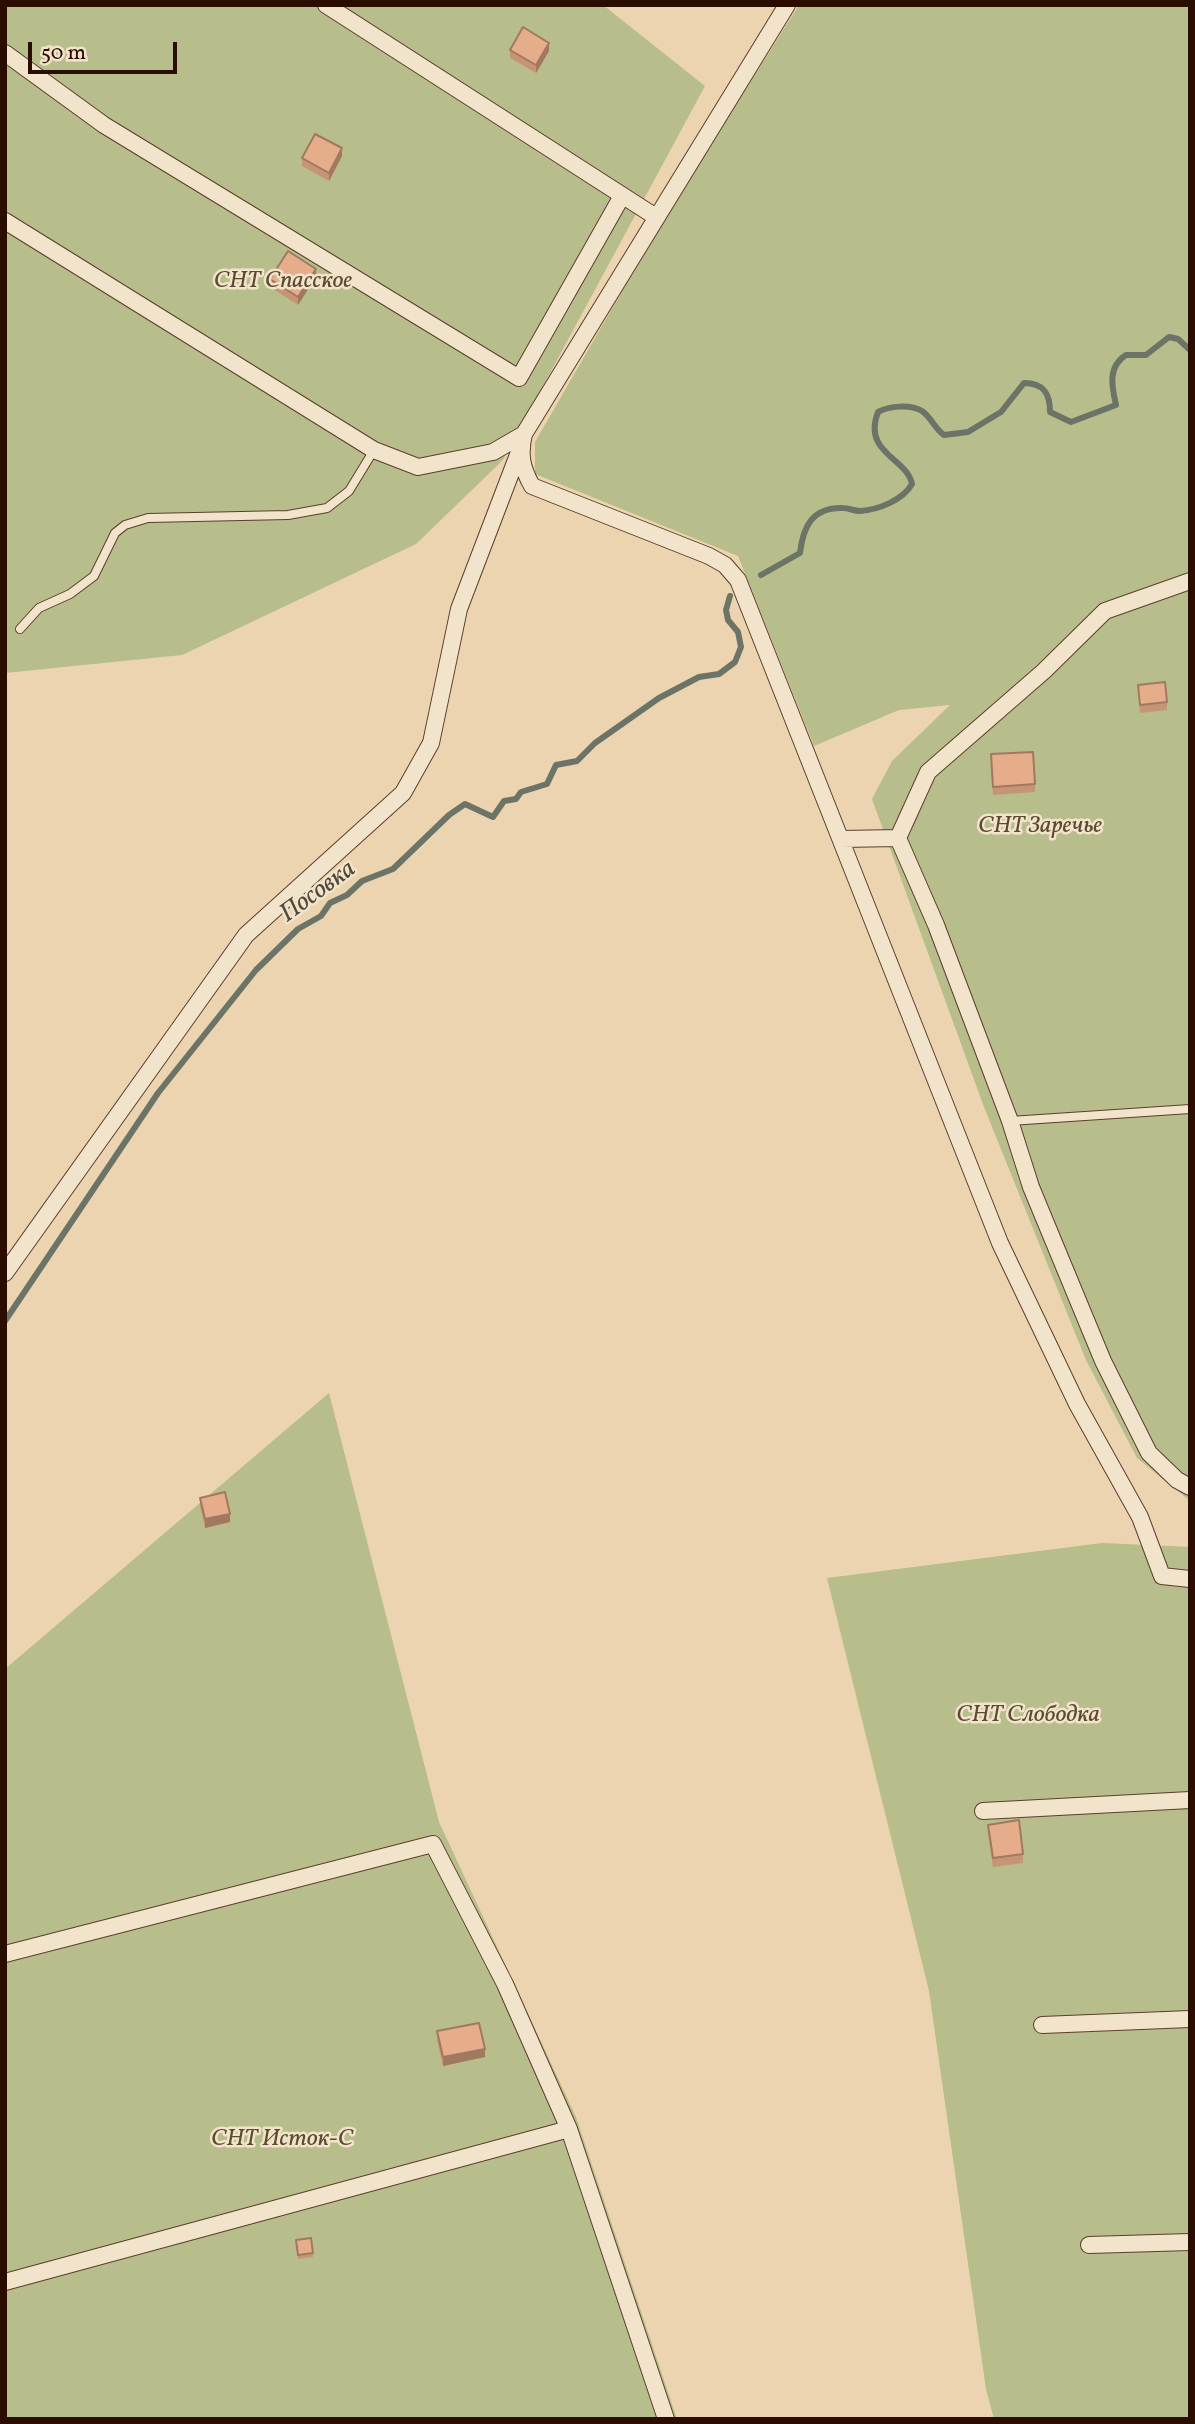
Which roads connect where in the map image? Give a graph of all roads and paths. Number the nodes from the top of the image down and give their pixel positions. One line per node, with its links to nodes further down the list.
1 (326, 5): 4 (street)
2 (787, 5): 5 (street)
3 (5, 53): 4 (street)
4 (622, 196): 5 (street)
5 (656, 217): 7 (street)
6 (5, 221): 8 (street)
7 (522, 442): 8 (street); 12 (street); 15 (street)
8 (374, 450): 10 (lane)
9 (1190, 581): 11 (street)
10 (20, 629)
11 (898, 838): 12 (street); 14 (street)
12 (842, 839): 17 (street)
13 (1190, 1109): 14 (lane)
14 (1010, 1121): 16 (street)
15 (5, 1273)
16 (1190, 1487)
17 (1190, 1578)
18 (1190, 1800): 19 (street)
19 (983, 1811)
20 (5, 1954): 23 (street)
21 (1190, 2019): 22 (street)
22 (1042, 2025)
23 (569, 2129): 26 (street); 27 (street)
24 (1190, 2242): 25 (street)
25 (1089, 2245)
26 (5, 2282)
27 (665, 2419)

